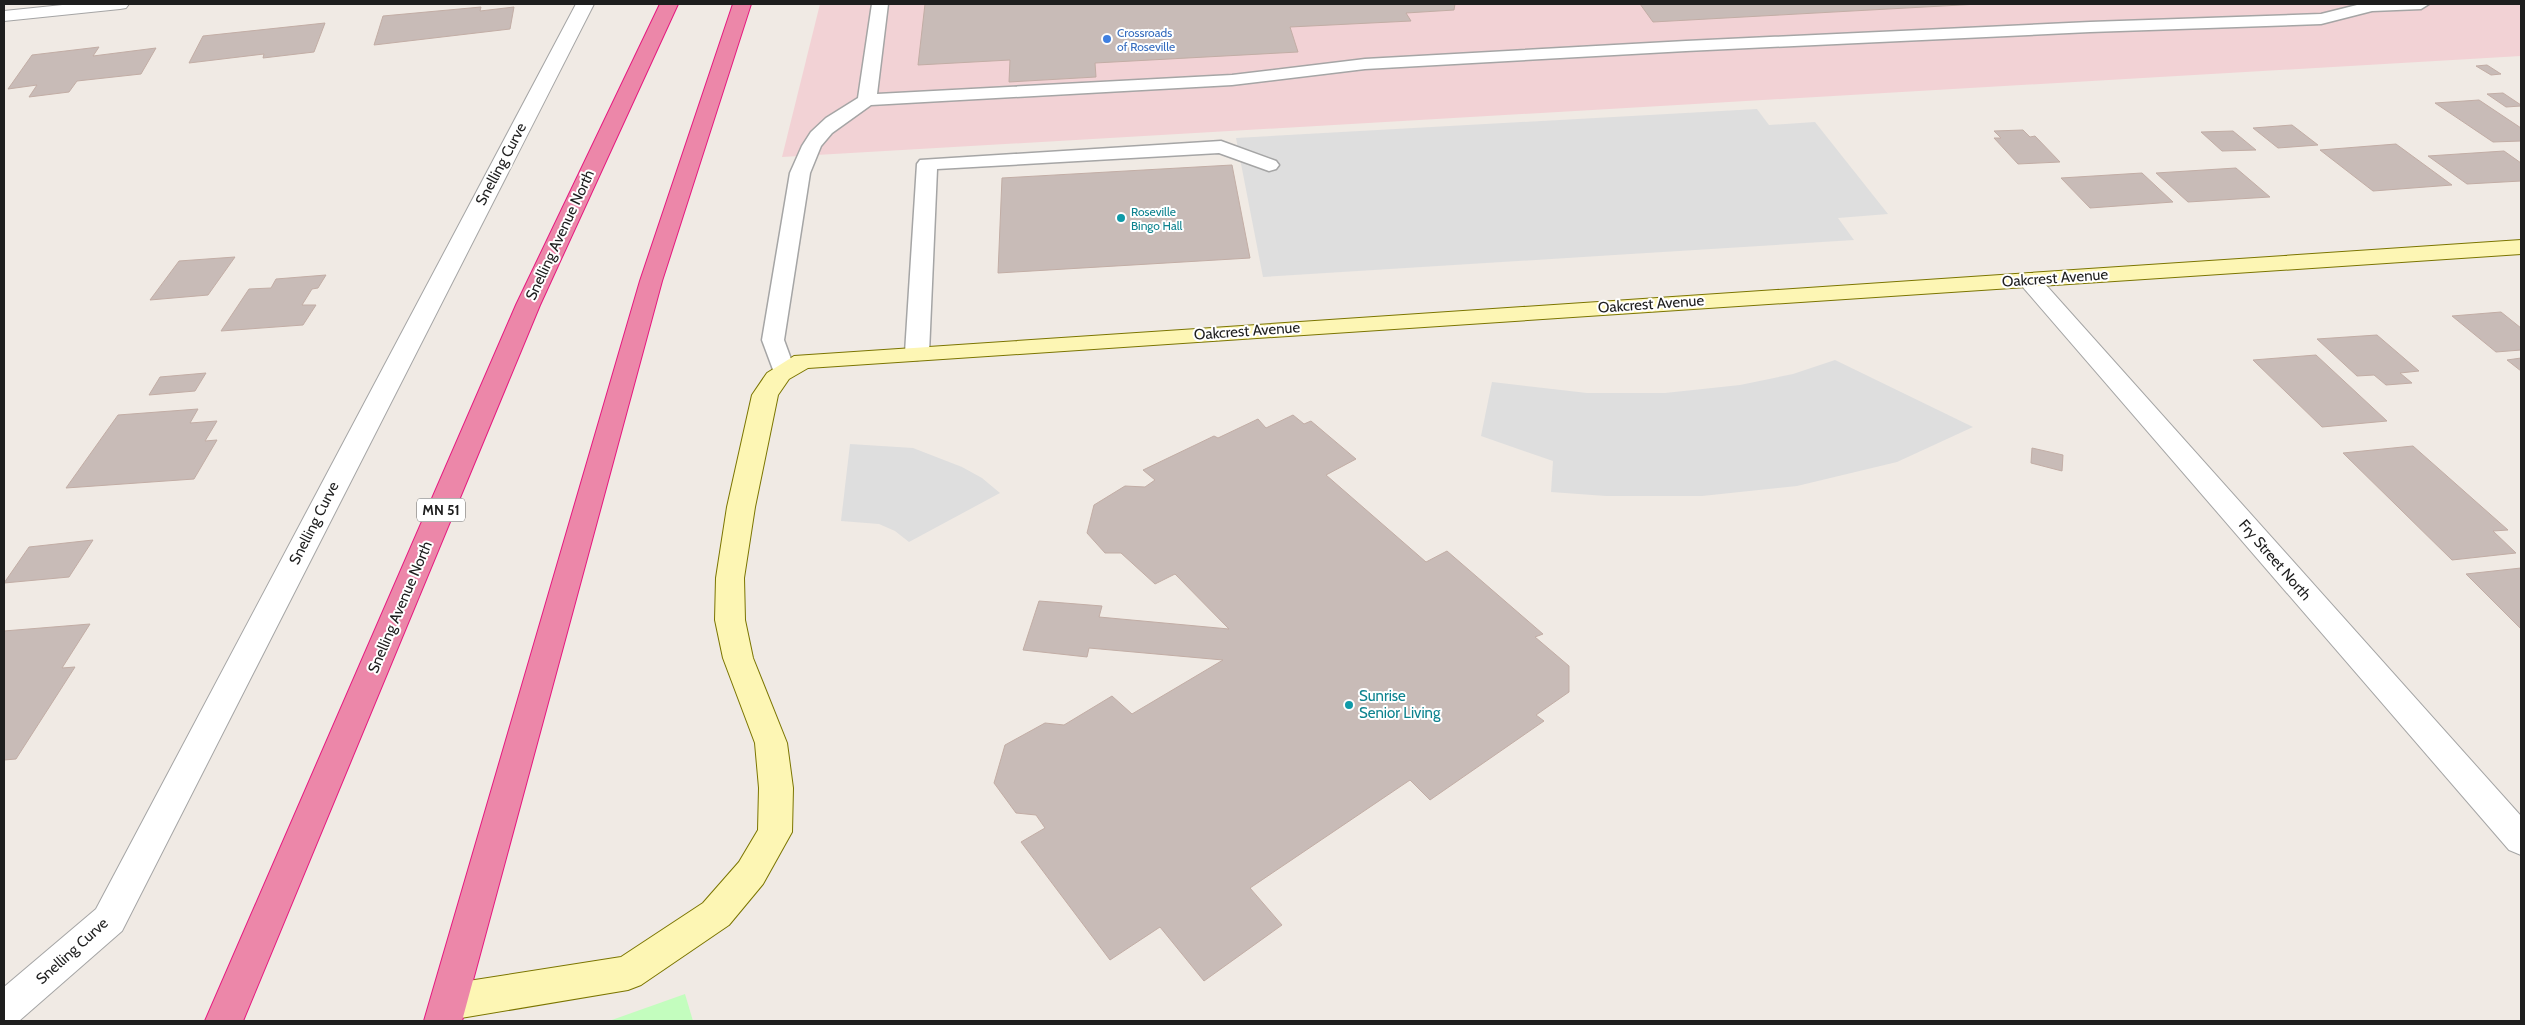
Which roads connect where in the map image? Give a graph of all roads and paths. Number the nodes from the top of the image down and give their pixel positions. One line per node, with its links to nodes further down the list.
1 (120, 4): 7 (street)
2 (585, 4): 15 (street, Snelling Curve)
3 (668, 4): 17 (highway, Snelling Avenue North / MN 51)
4 (742, 4): 16 (highway)
5 (880, 4): 8 (lane)
6 (2421, 4): 8 (lane)
7 (4, 16)
8 (867, 100): 13 (lane)
9 (1268, 165): 12 (lane)
10 (2521, 247): 11 (street, Oakcrest Avenue)
11 (2029, 280): 12 (street, Oakcrest Avenue); 14 (street, Fry Street North)
12 (917, 352): 13 (street, Oakcrest Avenue)
13 (783, 370): 16 (street)
14 (2521, 840)
15 (4, 1010)
16 (446, 1012)
17 (224, 1021)

